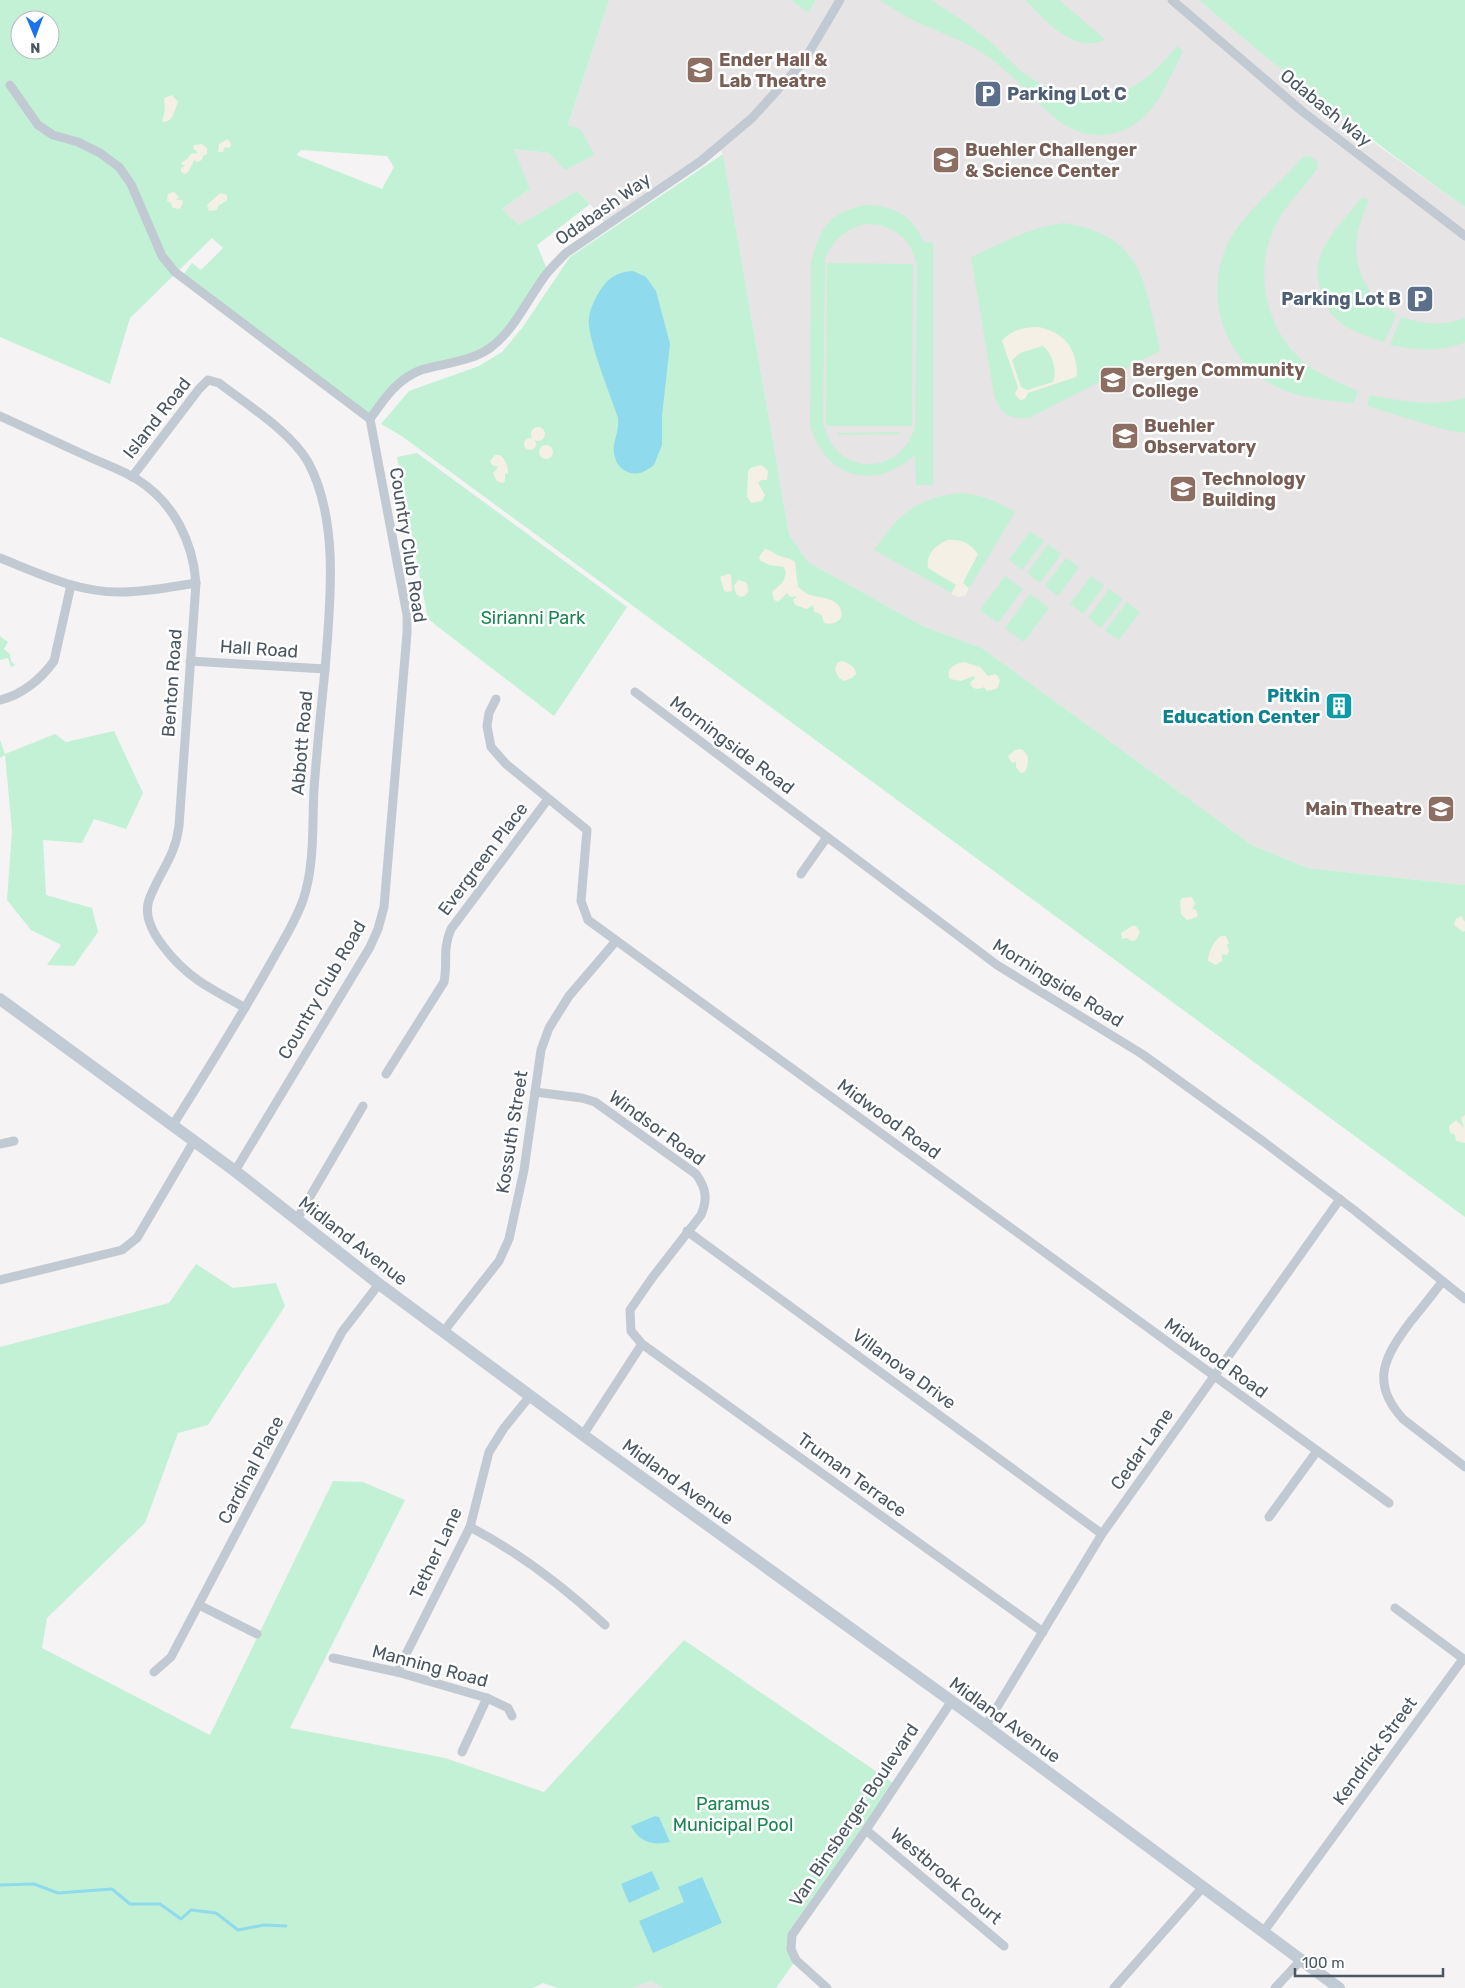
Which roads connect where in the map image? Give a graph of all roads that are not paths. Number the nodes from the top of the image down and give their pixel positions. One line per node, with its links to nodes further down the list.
1 (840, 0): 7 (street, Odabash Way)
2 (1172, 0): 4 (street, Odabash Way)
3 (10, 85): 7 (street)
4 (1465, 236)
5 (208, 380): 8 (street, Island Road); 13 (street, Abbott Road)
6 (0, 416): 8 (street, Benton Road)
7 (370, 419): 30 (street, Country Club Road)
8 (132, 477): 10 (street, Benton Road)
9 (0, 558): 11 (street)
10 (196, 583): 11 (street); 12 (street, Benton Road)
11 (71, 586): 16 (street)
12 (190, 661): 13 (street, Hall Road); 22 (street, Benton Road)
13 (325, 669): 22 (street, Abbott Road)
14 (636, 692): 18 (street, Morningside Road)
15 (496, 699): 17 (street, Midwood Road)
16 (0, 700)
17 (548, 798): 20 (street, Midwood Road); 23 (street, Evergreen Place)
18 (827, 837): 19 (street); 31 (street, Morningside Road)
19 (801, 874)
20 (616, 940): 24 (street, Kossuth Street); 40 (street, Midwood Road)
21 (0, 999): 26 (street, Midland Avenue)
22 (245, 1008): 26 (street, Abbott Road)
23 (386, 1074)
24 (535, 1092): 33 (street, Windsor Road); 38 (street, Kossuth Street)
25 (363, 1106): 32 (street)
26 (173, 1125): 28 (street, Midland Avenue)
27 (14, 1141): 29 (street)
28 (194, 1141): 30 (street, Midland Avenue); 34 (street)
29 (0, 1144)
30 (235, 1171): 32 (street, Midland Avenue)
31 (1340, 1200): 35 (street, Morningside Road); 40 (street, Cedar Lane)
32 (296, 1219): 36 (street, Midland Avenue)
33 (687, 1231): 39 (street, Windsor Road); 48 (street, Villanova Drive)
34 (0, 1280)
35 (1442, 1282): 37 (street, Morningside Road); 44 (street)
36 (379, 1284): 38 (street, Midland Avenue); 49 (street, Cardinal Place)
37 (1465, 1299)
38 (444, 1331): 41 (street, Midland Avenue)
39 (642, 1344): 42 (street); 52 (street, Truman Terrace)
40 (1213, 1377): 43 (street, Midwood Road); 48 (street, Cedar Lane)
41 (530, 1396): 42 (street, Midland Avenue); 47 (street, Tether Lane)
42 (583, 1434): 59 (street, Midland Avenue)
43 (1317, 1451): 45 (street, Midwood Road); 46 (street)
44 (1465, 1467)
45 (1389, 1503)
46 (1269, 1517)
47 (470, 1527): 51 (street); 57 (street, Tether Lane)
48 (1102, 1534): 52 (street, Cedar Lane)
49 (199, 1605): 53 (street); 56 (street, Cardinal Place)
50 (1395, 1608): 55 (street, Kendrick Street)
51 (605, 1625)
52 (1043, 1632): 61 (street, Cedar Lane)
53 (257, 1634)
54 (333, 1658): 57 (street, Manning Road)
55 (1464, 1659): 65 (street, Kendrick Street)
56 (154, 1672)
57 (397, 1672): 58 (street, Manning Road)
58 (487, 1698): 60 (street, Manning Road); 62 (street)
59 (951, 1702): 61 (street, Midland Avenue); 63 (street, Van Binsberger Boulevard)
60 (512, 1716)
61 (985, 1727): 64 (street, Midland Avenue)
62 (462, 1752)
63 (866, 1830): 66 (street, Westbrook Court); 68 (street, Van Binsberger Boulevard)
64 (1203, 1887): 65 (street, Midland Avenue); 69 (street)
65 (1264, 1931): 67 (street, Midland Avenue)
66 (1004, 1946)
67 (1301, 1960): 70 (street); 71 (street, Midland Avenue)
68 (827, 1988)
69 (1114, 1988)
70 (1275, 1988)
71 (1339, 1988)

